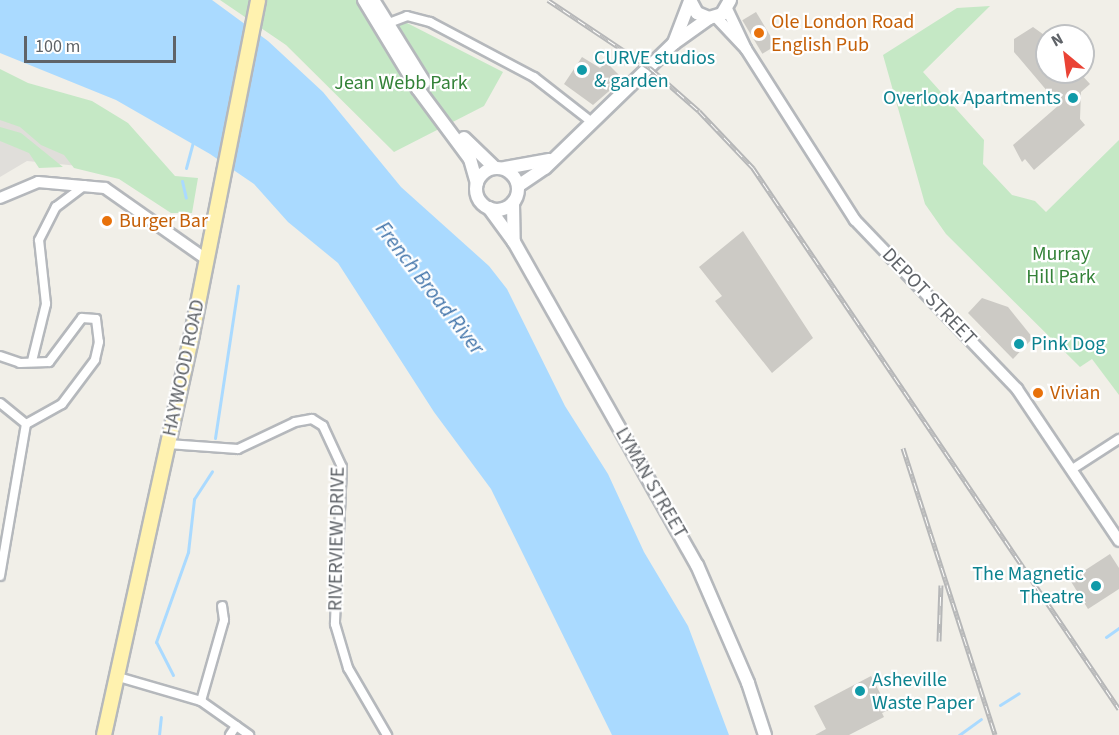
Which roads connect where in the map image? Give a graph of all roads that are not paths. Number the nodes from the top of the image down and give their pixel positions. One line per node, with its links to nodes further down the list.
1 (258, 0): 20 (main road, HAYWOOD ROAD)
2 (364, 0): 14 (main road)
3 (373, 0): 7 (main road)
4 (690, 0): 6 (main road); 8 (main road)
5 (729, 4): 6 (main road); 9 (street, DEPOT STREET)
6 (713, 17): 8 (main road); 9 (street, DEPOT STREET)
7 (389, 23): 10 (street); 12 (main road)
8 (674, 43): 10 (main road)
9 (746, 48): 27 (street, DEPOT STREET)
10 (592, 123): 11 (main road)
11 (558, 156): 12 (main road); 15 (main road)
12 (499, 168): 14 (main road); 15 (main road)
13 (88, 183): 16 (street); 20 (street); 22 (street)
14 (477, 183): 18 (main road)
15 (518, 186): 17 (main road)
16 (0, 198)
17 (513, 203): 18 (main road); 19 (main road, LYMAN STREET)
18 (489, 208): 19 (main road, LYMAN STREET)
19 (514, 242): 39 (main road, LYMAN STREET)
20 (206, 259): 26 (main road, HAYWOOD ROAD)
21 (0, 356): 22 (street)
22 (32, 361): 24 (street)
23 (0, 403): 24 (street)
24 (26, 424): 29 (street)
25 (1119, 439): 27 (street)
26 (168, 444): 32 (main road, HAYWOOD ROAD); 38 (street, RIVERVIEW DRIVE)
27 (1071, 470): 28 (street, DEPOT STREET)
28 (1119, 541)
29 (3, 542): 30 (street)
30 (0, 576)
31 (222, 606): 33 (street)
32 (114, 675): 33 (street); 35 (main road, HAYWOOD ROAD)
33 (201, 701): 34 (street)
34 (236, 726): 36 (street); 37 (street)
35 (104, 735)
36 (230, 735)
37 (249, 735)
38 (387, 735)
39 (765, 735)

